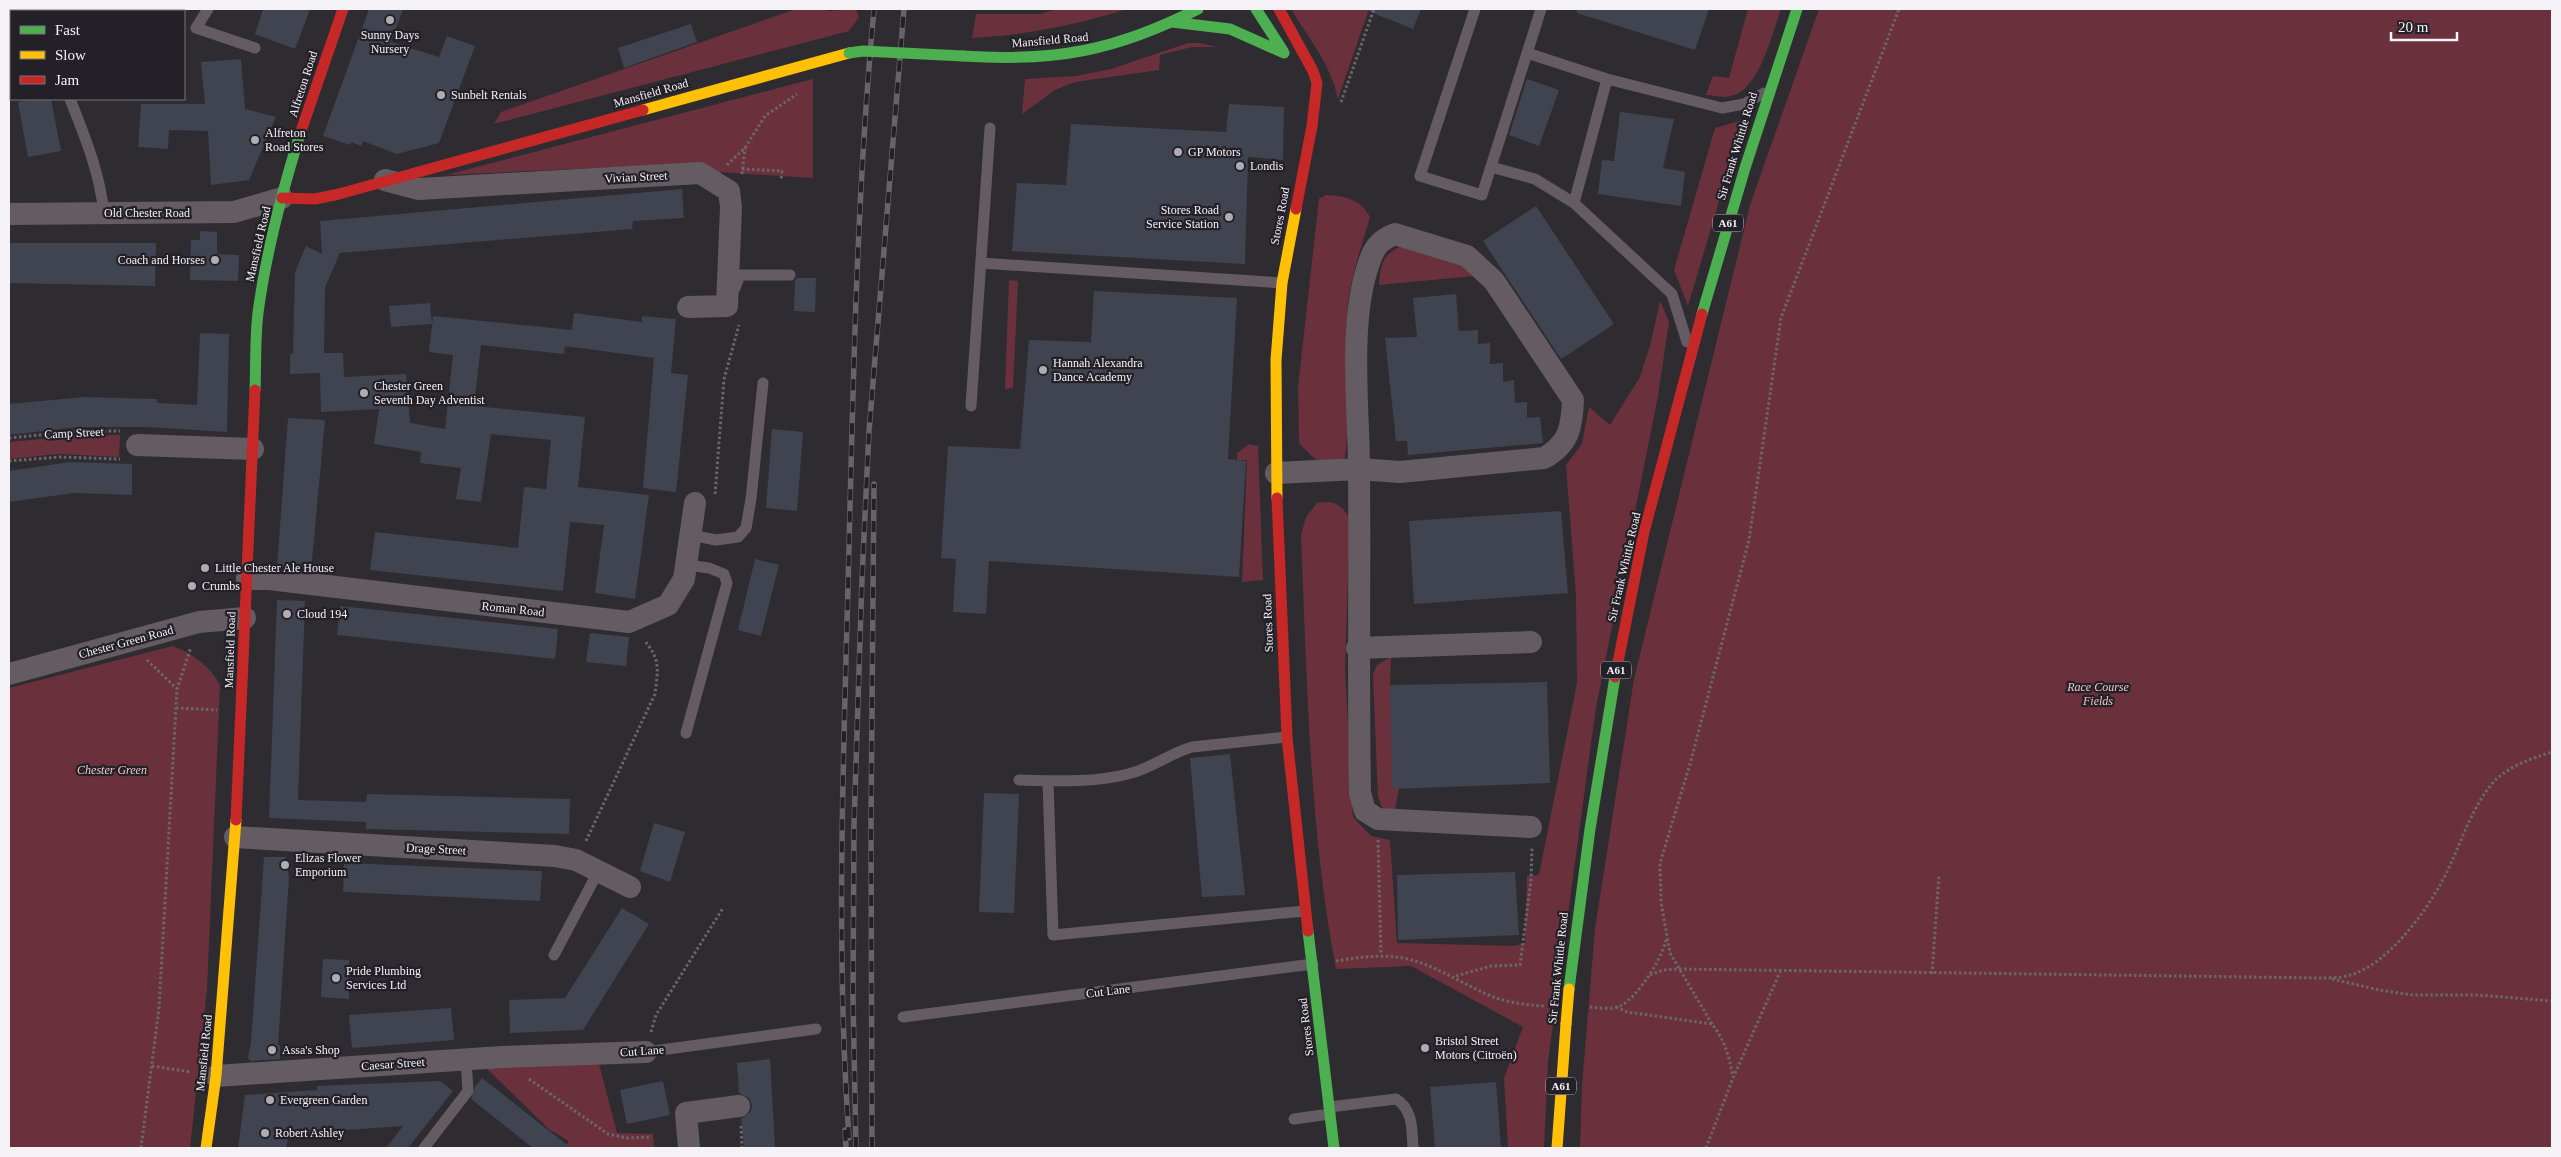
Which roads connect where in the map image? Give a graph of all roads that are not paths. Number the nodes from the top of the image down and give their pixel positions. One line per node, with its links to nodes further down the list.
1 (208, 9): 10 (lane)
2 (343, 9): 22 (main road, Alfreton Road)
3 (1198, 9): 9 (main road, Mansfield Road)
4 (1256, 9): 9 (main road)
5 (1279, 9): 17 (main road, Stores Road)
6 (1475, 9): 20 (lane)
7 (1542, 9): 13 (lane)
8 (1797, 9): 16 (main road, Sir Frank Whittle Road / A61)
9 (1172, 22): 21 (main road, Mansfield Road, bridge)
10 (196, 28): 11 (lane); 12 (lane)
11 (185, 30)
12 (255, 48)
13 (1527, 54): 15 (lane); 20 (lane)
14 (1304, 79): 17 (main road)
15 (1607, 79): 16 (lane); 23 (lane)
16 (1768, 91): 31 (main road, Sir Frank Whittle Road / A61)
17 (1315, 97): 28 (main road, Stores Road)
18 (70, 100): 25 (lane)
19 (990, 128): 26 (lane)
20 (1491, 167): 23 (lane)
21 (384, 180): 22 (main road, Mansfield Road); 30 (street, Vivian Street)
22 (282, 198): 25 (street, Old Chester Road); 35 (main road, Mansfield Road)
23 (1574, 203): 31 (lane)
24 (9, 214): 25 (street, Old Chester Road)
25 (104, 214)
26 (981, 263): 28 (lane); 33 (lane)
27 (790, 276): 30 (lane)
28 (1282, 283): 37 (main road, Stores Road)
29 (688, 307): 30 (street)
30 (734, 311)
31 (1690, 356): 70 (main road, Sir Frank Whittle Road / A61, bridge)
32 (763, 383): 39 (lane)
33 (970, 406)
34 (131, 446): 35 (street)
35 (253, 449): 41 (main road, Mansfield Road)
36 (1359, 470): 36 (street); 37 (street); 44 (street)
37 (1276, 473): 47 (main road, Stores Road)
38 (695, 503): 39 (street)
39 (691, 535): 40 (street)
40 (686, 565): 41 (street, Roman Road); 46 (lane)
41 (247, 579): 42 (main road, Mansfield Road)
42 (245, 618): 45 (street, Chester Green Road); 51 (main road, Mansfield Road)
43 (1531, 642): 44 (street)
44 (1357, 648): 50 (street)
45 (9, 674)
46 (686, 733)
47 (1287, 737): 49 (lane); 54 (main road, Stores Road)
48 (1019, 780): 49 (lane)
49 (1048, 781): 54 (lane)
50 (1531, 827)
51 (235, 837): 52 (street, Drage Street); 61 (main road, Mansfield Road)
52 (599, 870): 53 (street, Drage Street); 55 (lane)
53 (630, 886)
54 (1305, 911): 56 (main road, Stores Road)
55 (554, 955)
56 (1313, 964): 57 (lane, Cut Lane); 63 (main road, Stores Road)
57 (903, 1018)
58 (816, 1028): 59 (lane, Cut Lane)
59 (646, 1052): 60 (street, Cut Lane)
60 (466, 1059): 61 (street, Caesar Street); 66 (lane)
61 (216, 1076): 65 (main road, Mansfield Road)
62 (739, 1106): 67 (street)
63 (1330, 1110): 64 (lane); 68 (main road, Stores Road); 69 (lane)
64 (1294, 1118)
65 (206, 1148)
66 (424, 1148)
67 (689, 1148)
68 (1334, 1148)
69 (1413, 1148)
70 (1557, 1148)

